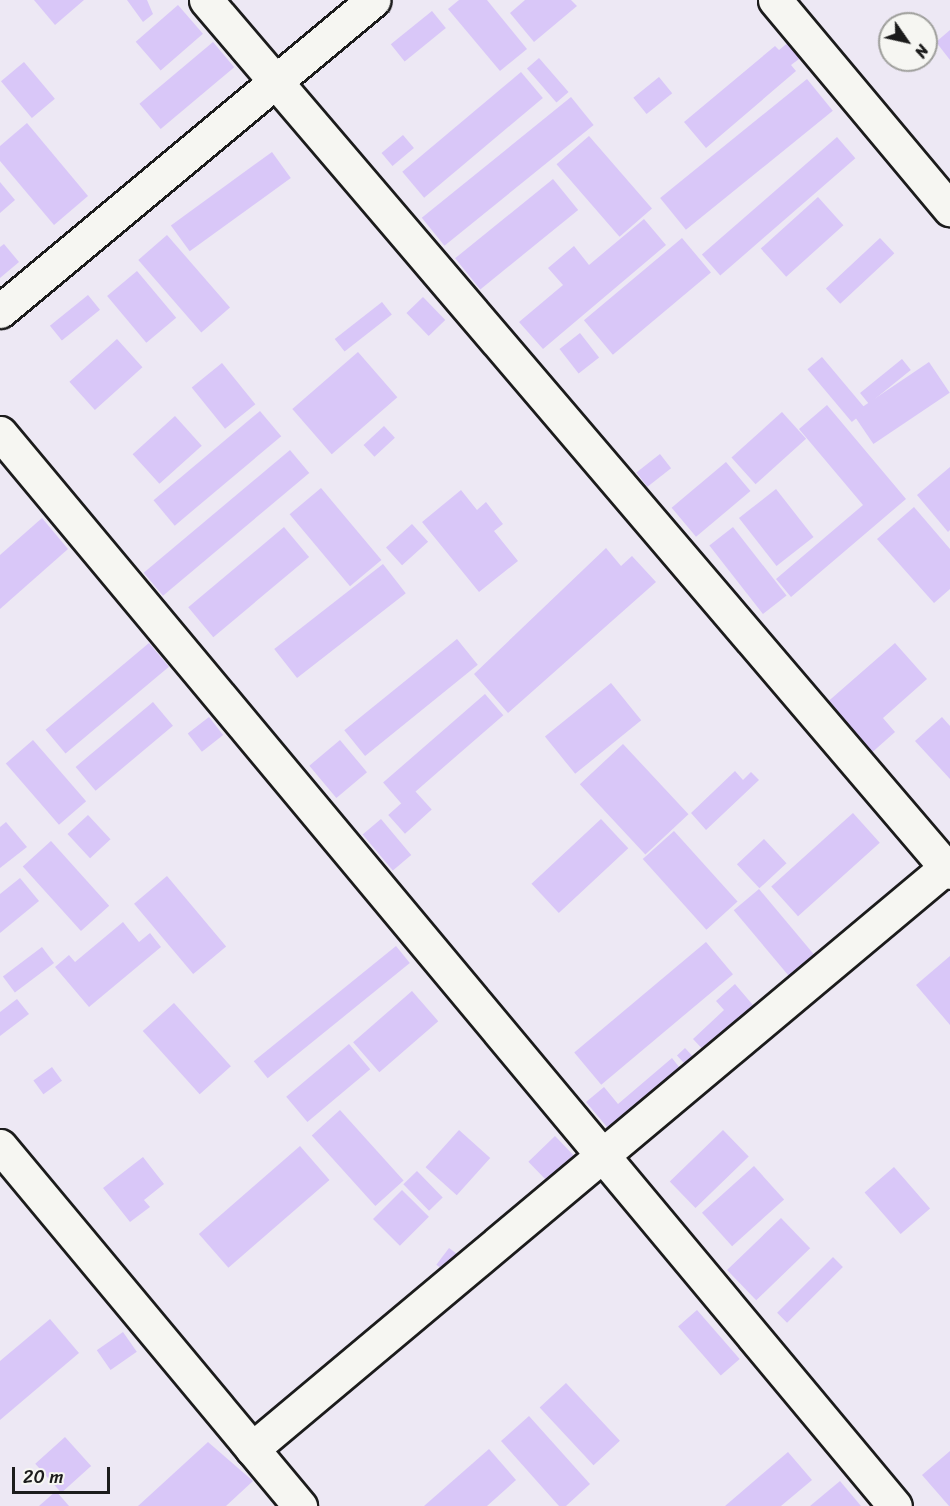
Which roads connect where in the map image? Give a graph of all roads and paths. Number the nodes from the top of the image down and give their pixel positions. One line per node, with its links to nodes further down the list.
1 (206, 0): 4 (street)
2 (373, 0): 4 (street)
3 (775, 0): 5 (street)
4 (274, 82): 6 (street); 8 (street)
5 (950, 209)
6 (0, 311)
7 (0, 433): 10 (street)
8 (949, 868): 10 (street)
9 (0, 1146): 11 (street)
10 (603, 1155): 11 (street); 13 (street)
11 (252, 1449): 12 (street)
12 (300, 1506)
13 (895, 1506)

